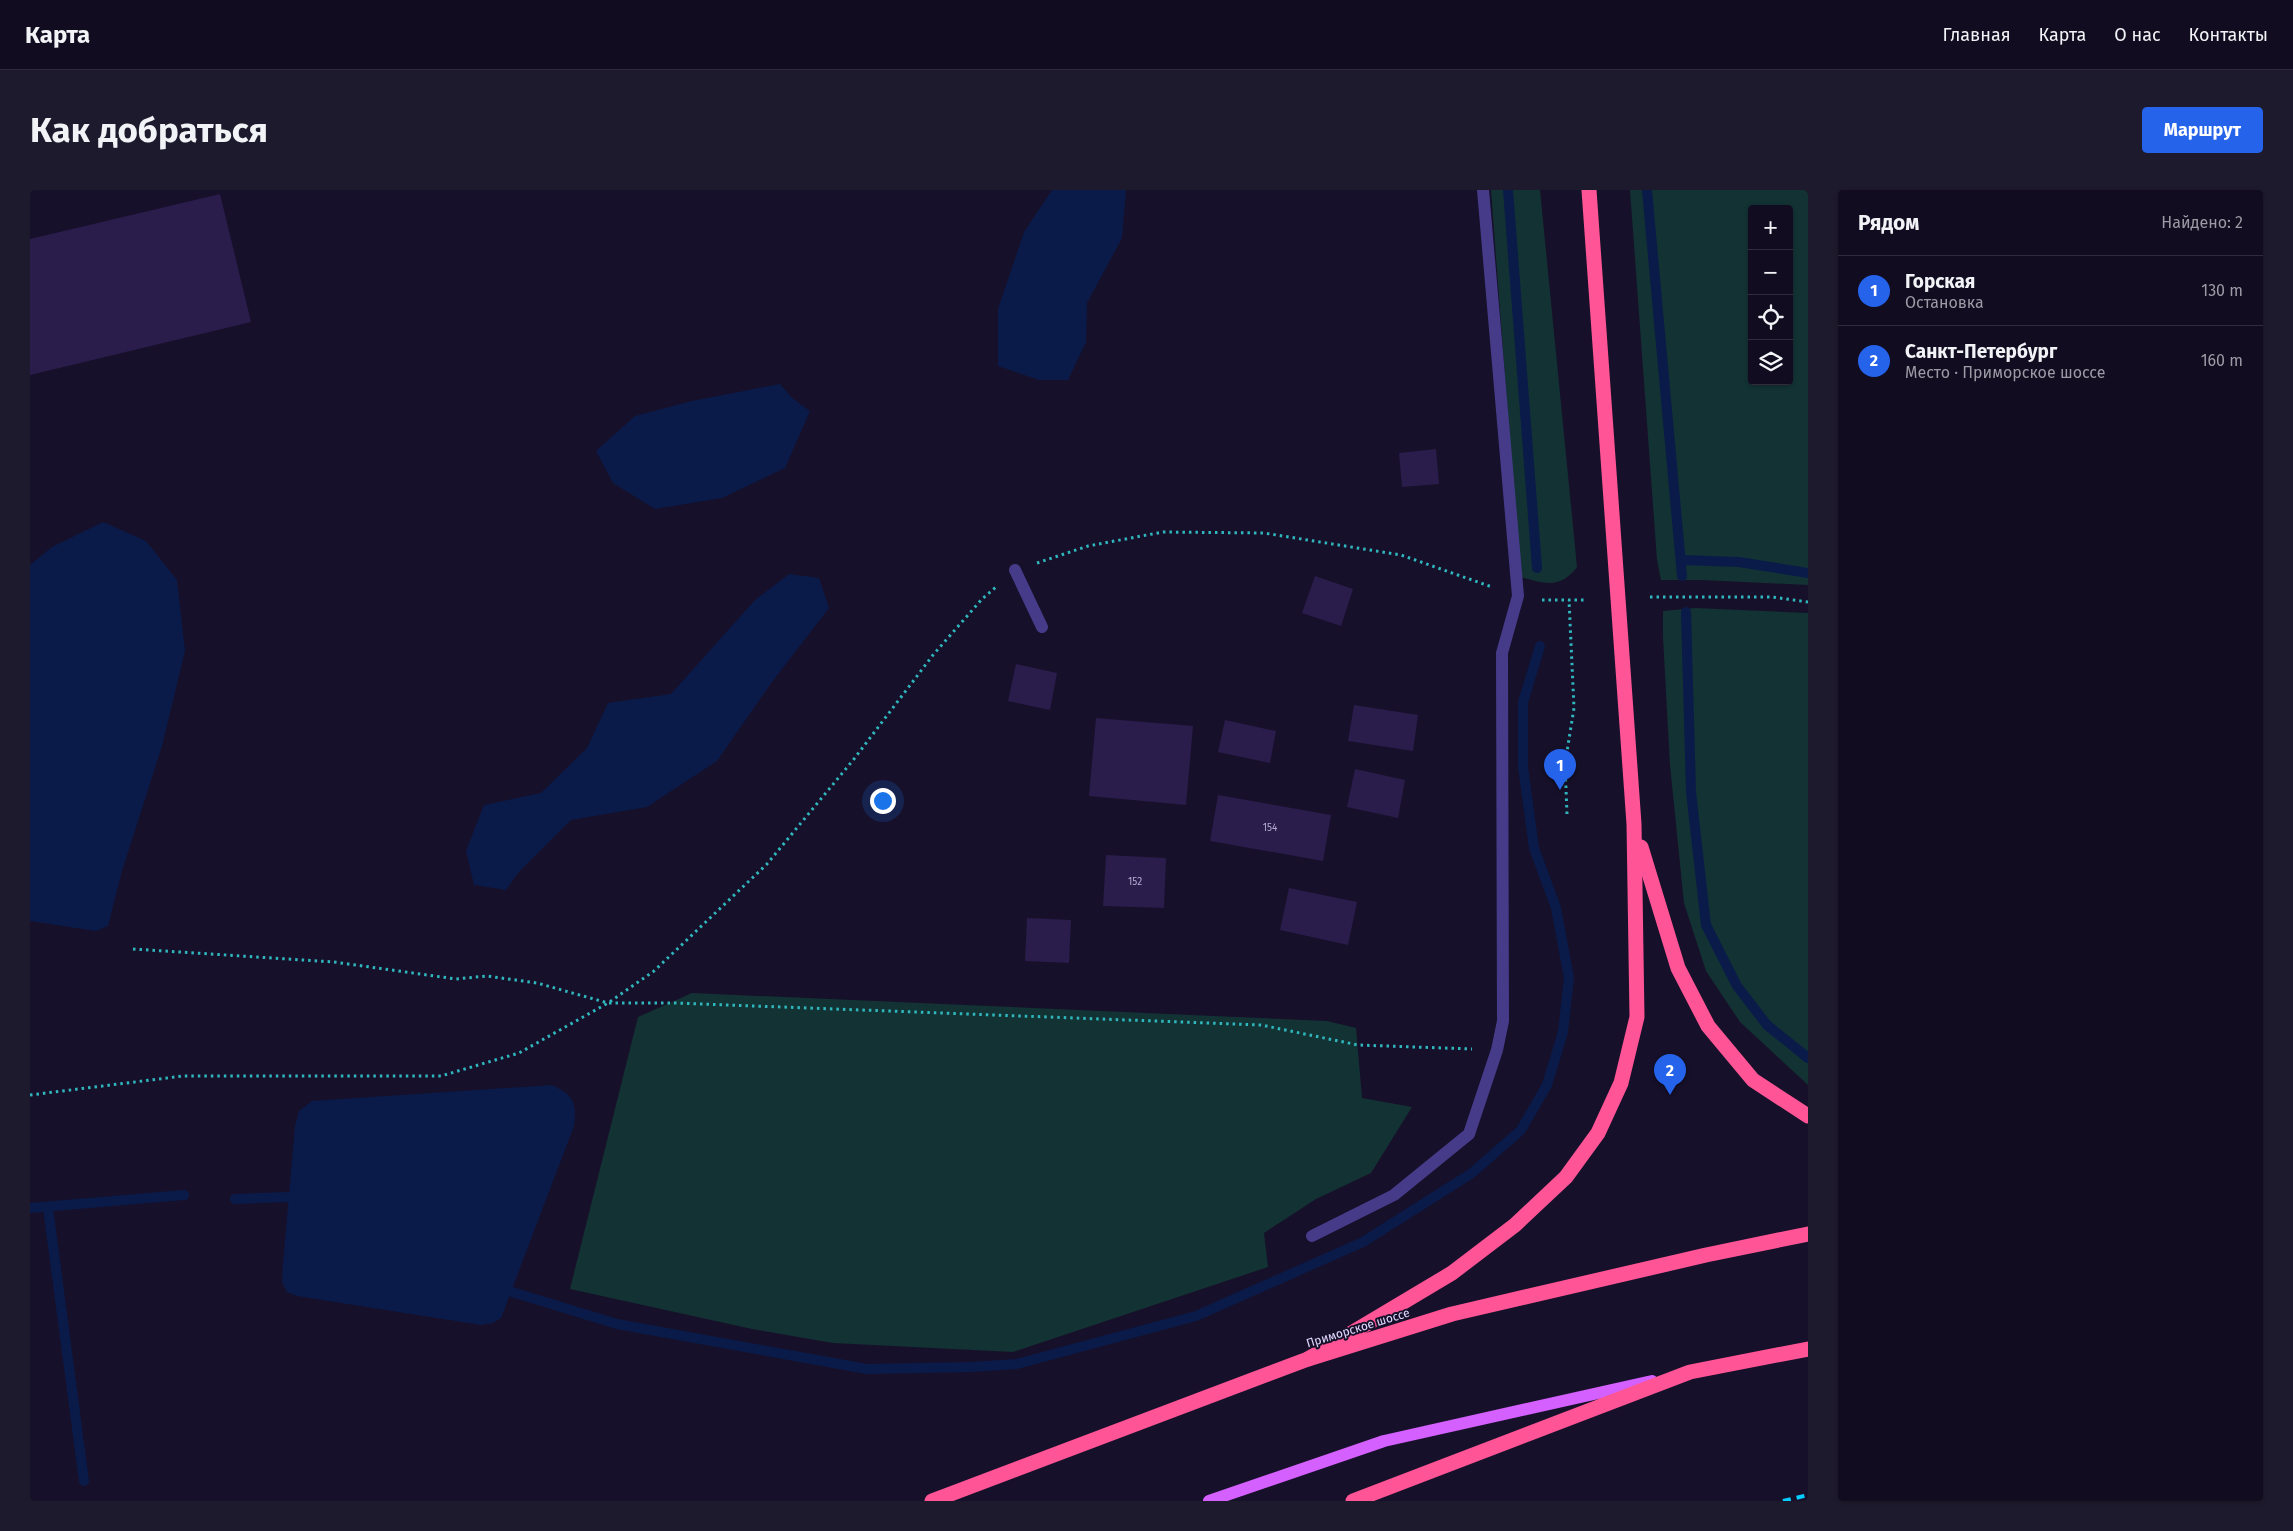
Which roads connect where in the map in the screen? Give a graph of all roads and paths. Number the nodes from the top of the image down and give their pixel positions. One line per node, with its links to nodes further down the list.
1 (1482, 190): 4 (lane)
2 (1589, 190): 11 (highway)
3 (1015, 570): 4 (path); 9 (lane); 13 (path)
4 (1518, 596): 6 (path); 14 (lane)
5 (1650, 597): 8 (path)
6 (1569, 600): 7 (path); 10 (path)
7 (1587, 600)
8 (1808, 602)
9 (1042, 627)
10 (1567, 814)
11 (1634, 824): 16 (highway); 20 (highway)
12 (133, 949): 13 (path)
13 (608, 1003): 14 (path); 15 (path)
14 (1498, 1050): 18 (lane)
15 (30, 1095)
16 (1808, 1116)
17 (1808, 1234): 20 (highway, Приморское шоссе)
18 (1312, 1236)
19 (1808, 1349): 21 (highway)
20 (1308, 1358): 22 (highway, Приморское шоссе)
21 (1690, 1372): 23 (main road); 24 (highway)
22 (932, 1501)
23 (1209, 1501)
24 (1353, 1501)

